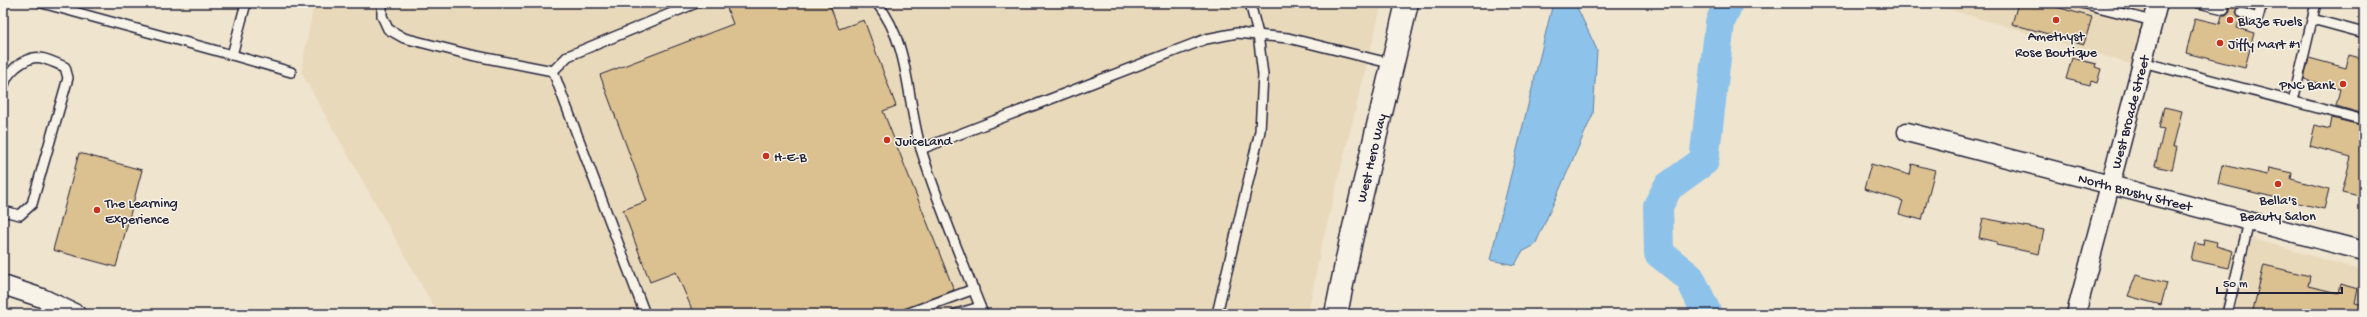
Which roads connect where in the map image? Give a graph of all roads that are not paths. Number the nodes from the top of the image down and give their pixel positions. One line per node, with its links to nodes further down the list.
1 (42, 3): 20 (lane)
2 (246, 3): 20 (lane)
3 (382, 3): 23 (lane)
4 (696, 3): 23 (lane)
5 (877, 3): 30 (lane)
6 (1250, 3): 19 (lane)
7 (1407, 3): 22 (main road, West Hero Way)
8 (2082, 3): 14 (lane)
9 (2158, 3): 17 (street, West Broade Street)
10 (2199, 3): 13 (lane)
11 (2262, 3): 15 (lane)
12 (2316, 3): 16 (lane)
13 (2218, 6)
14 (2112, 7): 17 (lane)
15 (2242, 13)
16 (2312, 19): 18 (lane); 27 (lane)
17 (2153, 22): 21 (street, West Broade Street)
18 (2364, 33)
19 (1258, 34): 22 (lane); 30 (lane); 42 (lane)
20 (232, 55): 24 (lane)
21 (2142, 62): 27 (lane); 31 (street, West Broade Street)
22 (1393, 64): 43 (main road, West Hero Way)
23 (553, 71): 39 (lane)
24 (291, 72)
25 (4, 76): 26 (lane); 32 (lane)
26 (3, 88)
27 (2293, 102): 28 (lane)
28 (2364, 120)
29 (1906, 132): 31 (street, North Brushy Street)
30 (921, 149): 36 (lane)
31 (2110, 186): 33 (street, North Brushy Street); 44 (street, West Broade Street)
32 (3, 211)
33 (2249, 222): 34 (street, North Brushy Street); 45 (lane)
34 (2364, 251)
35 (3, 285): 38 (street)
36 (974, 289): 37 (lane); 40 (lane)
37 (982, 310): 41 (lane)
38 (76, 314)
39 (645, 314)
40 (906, 314)
41 (956, 314)
42 (1217, 314)
43 (1336, 314)
44 (2076, 314)
45 (2228, 314)

